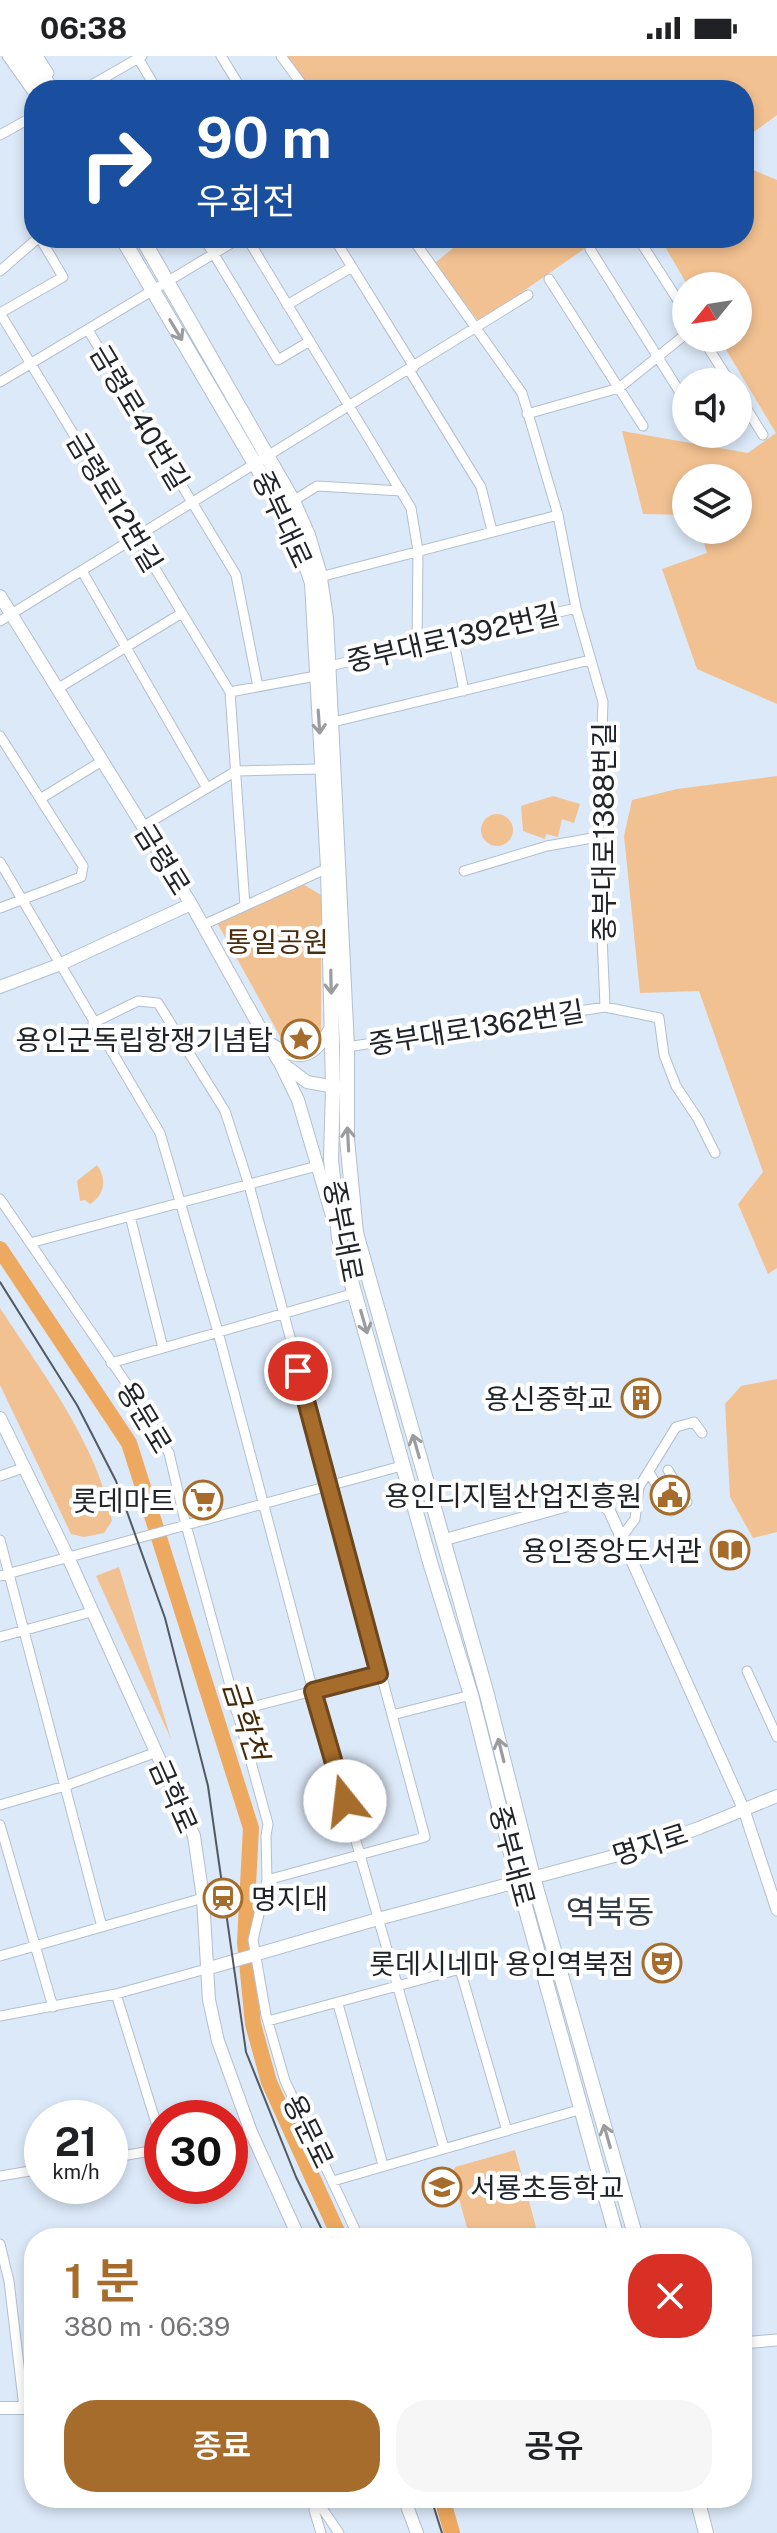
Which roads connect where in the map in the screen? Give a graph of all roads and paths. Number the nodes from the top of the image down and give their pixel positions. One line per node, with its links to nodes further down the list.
1 (7, 56): 9 (street)
2 (17, 56): 10 (main road)
3 (29, 56): 11 (main road)
4 (38, 56): 12 (street)
5 (221, 56): 15 (street)
6 (281, 56): 16 (street)
7 (140, 57): 8 (street); 14 (street)
8 (103, 78): 13 (street)
9 (26, 80)
10 (30, 80)
11 (47, 80)
12 (50, 80)
13 (100, 80)
14 (152, 80)
15 (236, 80)
16 (299, 80)
17 (24, 122): 18 (street)
18 (0, 135)
19 (27, 248): 32 (street, 금령로12번길)
20 (45, 248): 44 (street, 금령로12번길)
21 (128, 248): 35 (main road, 중부대로)
22 (148, 248): 34 (main road, 중부대로)
23 (210, 248): 30 (street)
24 (224, 248): 30 (street)
25 (253, 248): 38 (street)
26 (340, 248): 31 (street)
27 (419, 248): 39 (street, 중부대로1388번길)
28 (644, 248): 36 (street)
29 (590, 249): 43 (street)
30 (214, 254): 34 (street); 41 (street)
31 (352, 267): 38 (street); 45 (street)
32 (0, 271)
33 (549, 279): 48 (street)
34 (167, 282): 35 (street); 54 (main road, 중부대로)
35 (153, 291): 40 (street); 54 (main road, 중부대로, one-way to 54)
36 (672, 291)
37 (528, 295): 39 (street, 금령로40번길)
38 (287, 305): 41 (street)
39 (475, 328): 45 (street, 금령로40번길); 50 (street, 중부대로1388번길)
40 (88, 330): 44 (street); 57 (street, 금령로40번길)
41 (310, 341): 49 (street)
42 (672, 346): 43 (street)
43 (658, 357): 46 (street); 48 (street)
44 (31, 363): 47 (street); 60 (street, 금령로12번길)
45 (412, 369): 49 (street, 금령로40번길); 59 (street)
46 (672, 380)
47 (0, 382)
48 (619, 388): 50 (street); 52 (street)
49 (350, 407): 54 (street, 금령로40번길); 55 (street)
50 (527, 414): 58 (street, 중부대로1388번길)
51 (752, 417): 53 (street)
52 (643, 426)
53 (763, 435)
54 (263, 461): 56 (main road, 중부대로); 57 (street, 금령로40번길); 73 (main road, 중부대로)
55 (401, 491): 56 (street, 중부대로); 61 (street)
56 (293, 501): 63 (main road, 중부대로)
57 (193, 504): 60 (street, 금령로40번길); 74 (street, 금령로40번길)
58 (558, 515): 59 (street); 65 (street, 중부대로1388번길)
59 (492, 531): 61 (street)
60 (137, 538): 62 (street, 금령로40번길); 66 (street, 금령로12번길)
61 (418, 551): 63 (street); 69 (street)
62 (82, 571): 67 (street, 금령로40번길); 70 (street)
63 (320, 577): 72 (main road, 중부대로)
64 (0, 596): 67 (main road, 금령로)
65 (576, 608): 68 (street, 중부대로1392번길); 71 (street, 중부대로1388번길)
66 (182, 613): 70 (street); 77 (street, 금령로12번길)
67 (6, 618): 75 (main road, 금령로)
68 (453, 637): 69 (street, 중부대로1392번길); 76 (street)
69 (417, 645): 72 (street, 중부대로1392번길)
70 (128, 646): 75 (street); 83 (street)
71 (590, 660): 76 (street); 86 (street, 중부대로1388번길)
72 (330, 666): 78 (main road, 중부대로)
73 (316, 676): 74 (street); 81 (main road, 중부대로, one-way to 81)
74 (258, 687): 77 (street)
75 (57, 689): 80 (main road, 금령로)
76 (464, 691): 78 (street)
77 (230, 692): 82 (street, 금령로12번길)
78 (333, 722): 101 (main road, 중부대로)
79 (0, 736): 84 (street)
80 (102, 761): 84 (street); 85 (main road, 금령로)
81 (321, 769): 82 (street); 88 (main road, 중부대로)
82 (236, 771): 83 (street); 92 (street, 금령로12번길)
83 (207, 788): 85 (street)
84 (40, 799): 90 (street)
85 (142, 827): 91 (main road, 금령로)
86 (598, 837): 89 (street); 97 (street, 중부대로1388번길)
87 (0, 862): 90 (street)
88 (328, 868): 92 (street); 99 (main road, 중부대로, one-way to 99)
89 (464, 871)
90 (23, 899): 93 (street); 95 (street)
91 (191, 904): 94 (main road, 금령로); 95 (main road)
92 (245, 906): 94 (street)
93 (0, 908)
94 (203, 925): 100 (main road, 금령로)
95 (61, 964): 96 (main road); 98 (street)
96 (0, 987)
97 (605, 1007): 101 (street, 중부대로1362번길); 104 (street)
98 (93, 1023): 106 (street); 108 (street)
99 (332, 1026): 100 (main road); 103 (main road, 중부대로)
100 (268, 1042): 102 (main road, 금령로)
101 (347, 1047): 103 (main road, 중부대로)
102 (278, 1060): 103 (main road, 금령로); 105 (main road)
103 (340, 1088): 110 (main road, 중부대로); 129 (main road, 중부대로, one-way to 103)
104 (715, 1153)
105 (317, 1166): 106 (street); 110 (main road)
106 (249, 1185): 108 (street); 113 (street)
107 (0, 1199): 111 (street, 용문로)
108 (179, 1203): 109 (street); 114 (street)
109 (130, 1216): 111 (street); 115 (street)
110 (339, 1238): 112 (main road, 중부대로)
111 (30, 1243): 116 (street, 용문로)
112 (355, 1293): 113 (street); 119 (main road, 중부대로, one-way to 119)
113 (283, 1314): 114 (street); 124 (street)
114 (218, 1332): 115 (street); 125 (street)
115 (163, 1348): 116 (street)
116 (111, 1363): 126 (street, 용문로)
117 (0, 1418): 120 (main road, 금학로)
118 (702, 1433): 122 (street)
119 (405, 1465): 124 (street); 138 (main road, 중부대로)
120 (23, 1468): 123 (street); 130 (main road, 금학로)
121 (668, 1470): 122 (street)
122 (649, 1472): 127 (street)
123 (0, 1476)
124 (329, 1486): 125 (street); 136 (street)
125 (262, 1504): 126 (street); 137 (street)
126 (186, 1525): 130 (street); 139 (street, 용문로)
127 (621, 1538): 129 (street); 146 (street)
128 (0, 1540): 131 (street)
129 (443, 1540): 149 (main road, 중부대로, one-way to 129)
130 (68, 1557): 131 (street); 132 (main road, 금학로)
131 (4, 1575): 133 (street)
132 (91, 1612): 133 (street); 142 (main road, 금학로)
133 (24, 1630): 134 (street); 143 (street)
134 (0, 1637)
135 (747, 1671): 141 (street)
136 (379, 1674): 137 (street); 140 (street)
137 (313, 1691): 139 (street); 148 (street)
138 (471, 1695): 140 (street); 149 (main road, 중부대로)
139 (236, 1711): 150 (street, 용문로)
140 (392, 1715): 148 (street)
141 (777, 1737)
142 (154, 1753): 143 (street); 151 (main road, 금학로)
143 (65, 1786): 145 (street); 154 (street)
144 (777, 1796): 146 (main road, 명지로)
145 (0, 1805)
146 (744, 1810): 149 (main road, 명지로); 152 (street)
147 (0, 1825): 155 (street)
148 (361, 1855): 150 (street); 153 (street)
149 (526, 1879): 153 (main road, 명지로); 166 (main road, 중부대로); 178 (main road, 중부대로, one-way to 149)
150 (267, 1880): 156 (street, 용문로)
151 (203, 1898): 154 (street); 158 (main road, 금학로)
152 (777, 1910)
153 (378, 1919): 156 (main road, 명지로); 159 (street)
154 (102, 1927): 155 (street)
155 (35, 1946): 157 (street); 162 (street)
156 (256, 1954): 158 (main road, 명지로); 164 (street, 용문로)
157 (0, 1956)
158 (211, 1967): 160 (street); 168 (main road, 금학로)
159 (398, 1987): 161 (street); 167 (street); 170 (street)
160 (116, 1994): 162 (street); 165 (street)
161 (338, 2004): 164 (street); 171 (street)
162 (53, 2007): 163 (street)
163 (0, 2016)
164 (268, 2021): 174 (street, 용문로)
165 (149, 2100)
166 (582, 2109): 167 (street); 177 (main road, 중부대로)
167 (507, 2131): 170 (street)
168 (251, 2132): 169 (street); 175 (main road, 금학로)
169 (248, 2133)
170 (444, 2148): 171 (street)
171 (383, 2165): 174 (street)
172 (24, 2172): 173 (street)
173 (0, 2176)
174 (333, 2181): 176 (street, 용문로)
175 (294, 2228)
176 (354, 2228)
177 (614, 2228)
178 (633, 2228)
179 (0, 2244): 182 (street)
180 (777, 2340): 181 (street)
181 (752, 2342)
182 (24, 2376)
183 (0, 2408): 184 (main road)
184 (24, 2408)
185 (314, 2508): 189 (street)
186 (321, 2508): 190 (street)
187 (408, 2508): 191 (main road)
188 (700, 2508): 192 (main road)
189 (321, 2533)
190 (339, 2533)
191 (417, 2533)
192 (706, 2533)

